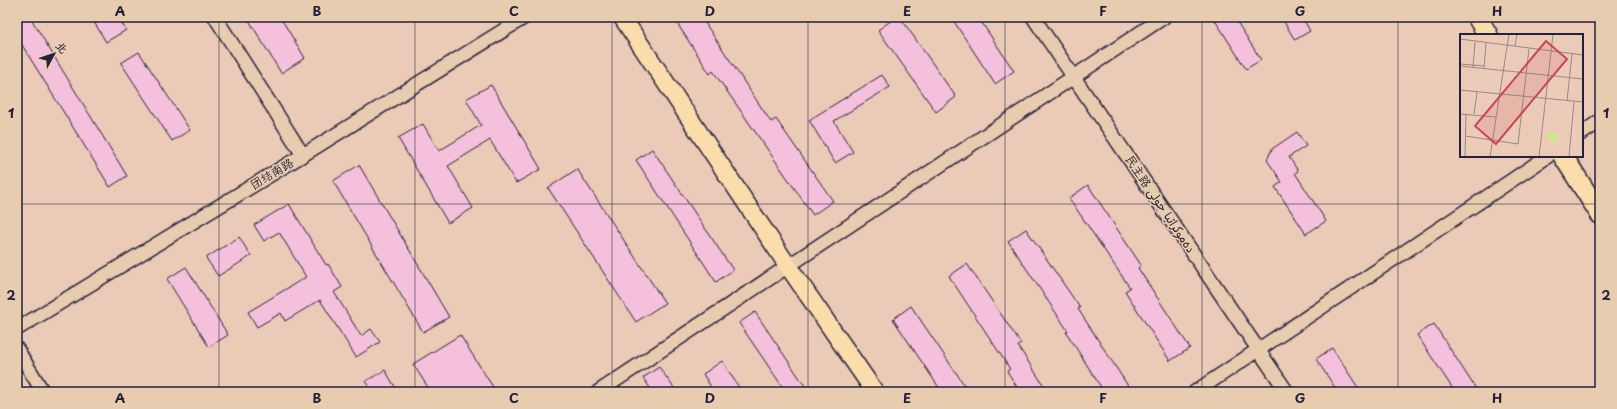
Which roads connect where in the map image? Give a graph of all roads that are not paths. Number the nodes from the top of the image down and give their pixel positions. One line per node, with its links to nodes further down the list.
1 (215, 17): 11 (street)
2 (525, 17): 11 (street, 团结南路)
3 (622, 17): 15 (main road)
4 (1033, 17): 8 (street, 民主路 دەموكراتيا جولى)
5 (1164, 17): 8 (street)
6 (1477, 17): 7 (highway)
7 (1487, 34)
8 (1074, 77): 15 (street); 18 (street, 民主路 دەموكراتيا جولى)
9 (1600, 121): 10 (street)
10 (1583, 132)
11 (303, 156): 16 (street, 团结南路)
12 (1547, 157): 18 (street)
13 (1564, 157): 14 (highway)
14 (1600, 214)
15 (788, 266): 20 (street); 21 (main road)
16 (17, 329)
17 (17, 349): 19 (street)
18 (1259, 350): 22 (street); 23 (street, 民主路 دەموكراتيا جولى)
19 (42, 392)
20 (598, 392)
21 (875, 392)
22 (1196, 392)
23 (1287, 392)

